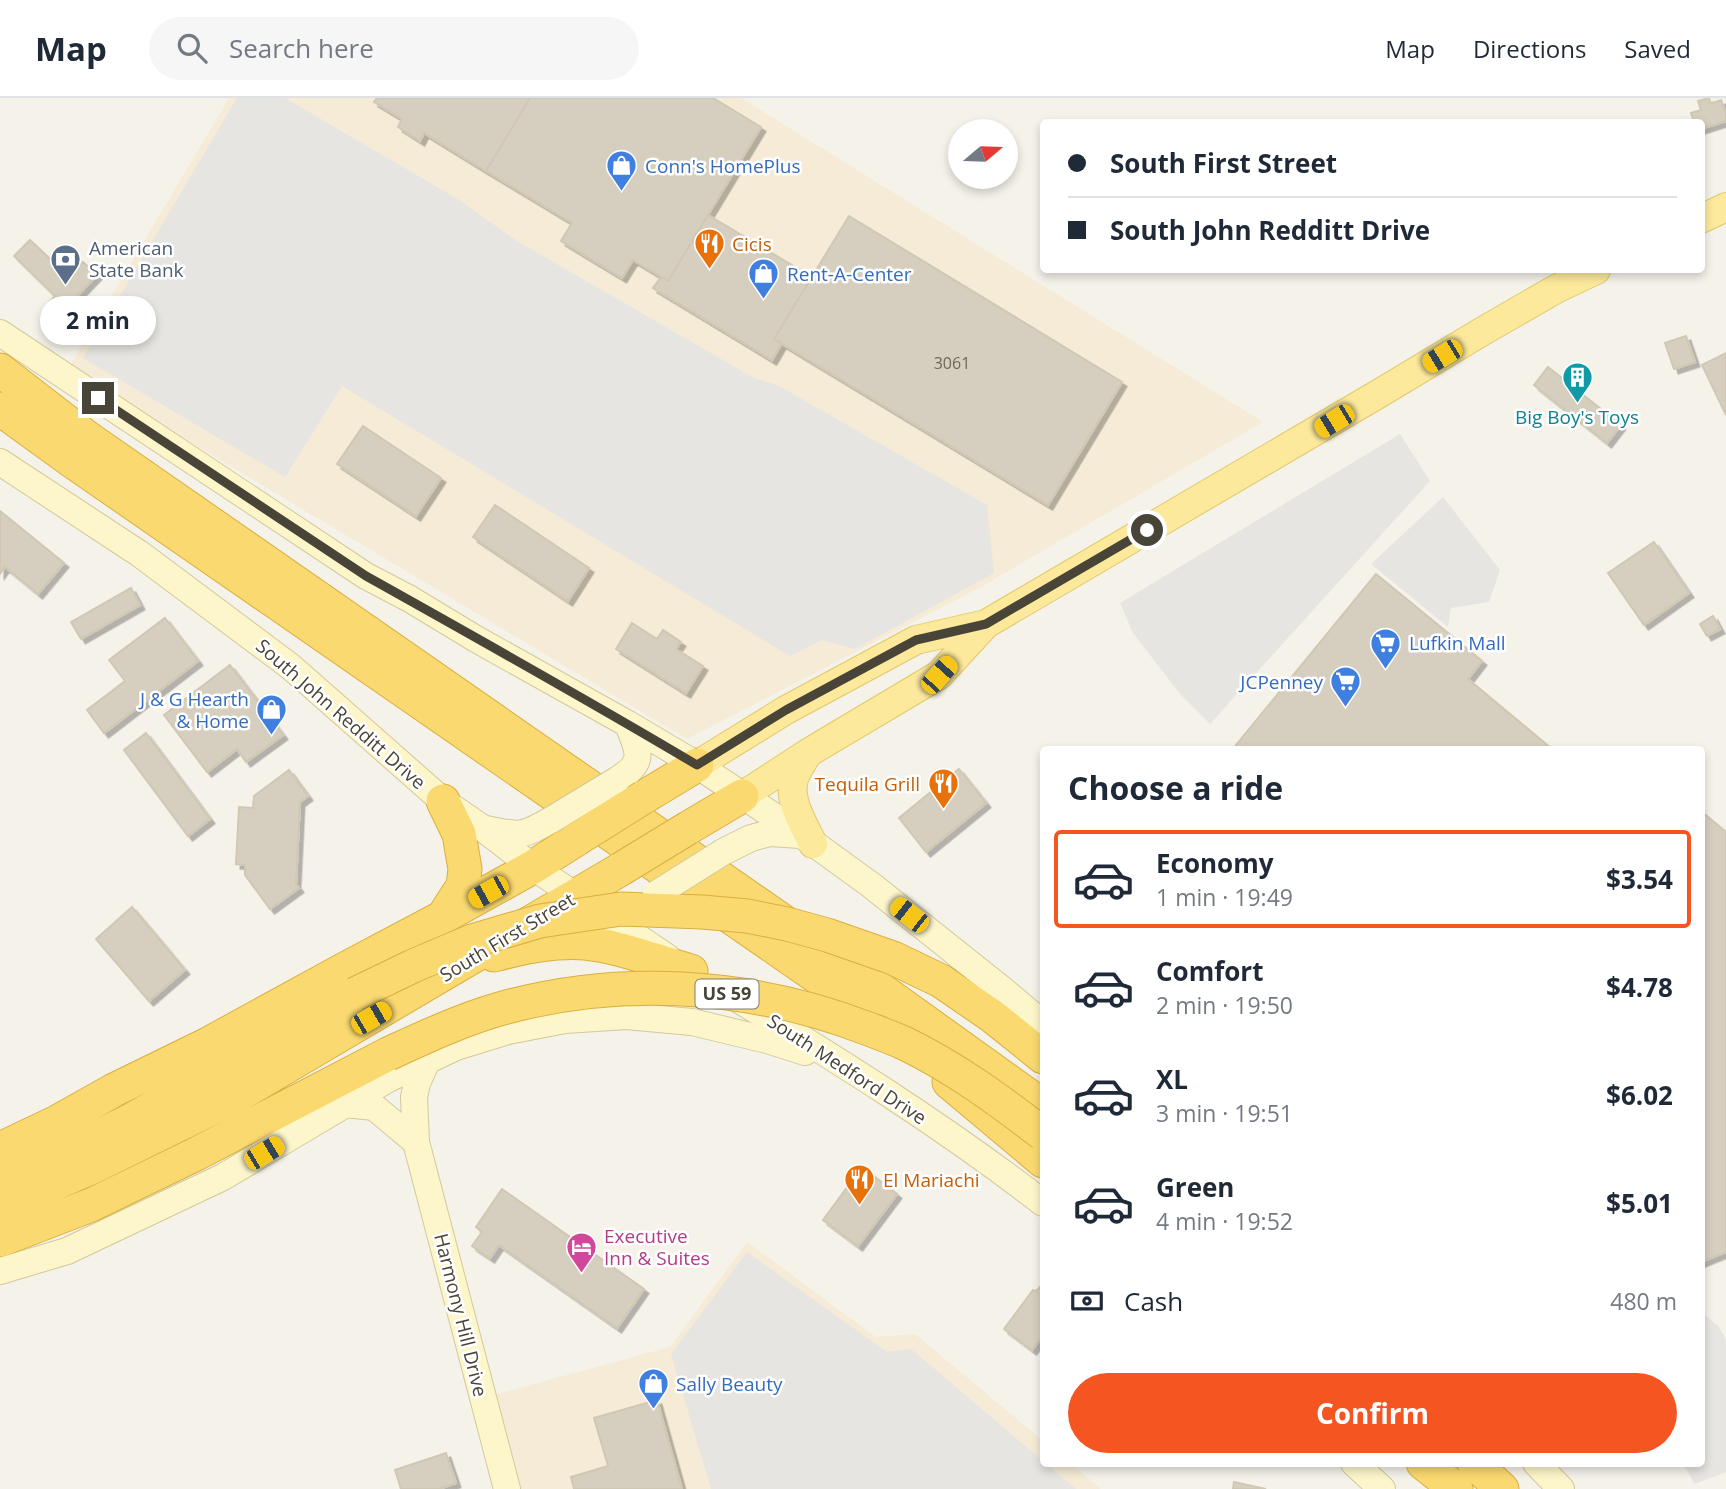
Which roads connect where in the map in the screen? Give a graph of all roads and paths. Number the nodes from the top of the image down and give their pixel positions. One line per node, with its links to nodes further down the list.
1 (1726, 207): 2 (main road)
2 (1705, 217)
3 (1590, 273): 8 (main road, South First Street)
4 (0, 333): 9 (main road)
5 (0, 370): 28 (highway)
6 (0, 409): 35 (highway)
7 (0, 462): 14 (main road, South John Redditt Drive)
8 (986, 624): 10 (main road, South First Street); 11 (main road, South First Street)
9 (628, 724): 11 (main road); 12 (main road)
10 (808, 753): 13 (main road, South First Street); 17 (main road)
11 (697, 765): 12 (highway, South First Street); 13 (main road)
12 (631, 788): 16 (highway, South First Street, bridge)
13 (742, 796): 17 (main road); 19 (highway, South First Street, bridge)
14 (443, 801): 15 (main road, South John Redditt Drive); 20 (highway)
15 (481, 827): 16 (main road); 18 (main road, South John Redditt Drive)
16 (564, 830): 18 (highway, South First Street)
17 (807, 840): 21 (main road, bridge); 24 (main road)
18 (533, 866): 19 (main road, South John Redditt Drive); 20 (highway, South First Street)
19 (576, 897): 21 (main road, South Medford Drive); 22 (highway, South First Street)
20 (443, 917): 30 (highway, South First Street)
21 (633, 934): 23 (main road, South Medford Drive)
22 (461, 965): 23 (highway); 38 (highway, South First Street)
23 (691, 971): 27 (main road, South Medford Drive)
24 (1040, 1021)
25 (1040, 1055): 36 (highway, bridge)
26 (427, 1061): 27 (main road); 29 (main road); 33 (main road, Harmony Hill Drive)
27 (849, 1067): 37 (main road, South Medford Drive)
28 (1040, 1103)
29 (345, 1104): 33 (main road); 40 (main road)
30 (57, 1122): 32 (main road, South First Street); 34 (highway, South First Street)
31 (1040, 1131): 39 (highway, US 59, bridge)
32 (0, 1141)
33 (416, 1142): 47 (main road, Harmony Hill Drive)
34 (0, 1149)
35 (1040, 1159)
36 (0, 1180)
37 (1040, 1201)
38 (0, 1206)
39 (0, 1240)
40 (0, 1271)
41 (1358, 1467): 48 (main road)
42 (1428, 1467): 49 (highway)
43 (1437, 1467): 49 (highway)
44 (1478, 1467): 50 (highway)
45 (1502, 1467): 51 (highway)
46 (1540, 1467): 52 (main road)
47 (507, 1489)
48 (1382, 1489)
49 (1458, 1489)
50 (1502, 1489)
51 (1517, 1489)
52 (1561, 1489)

